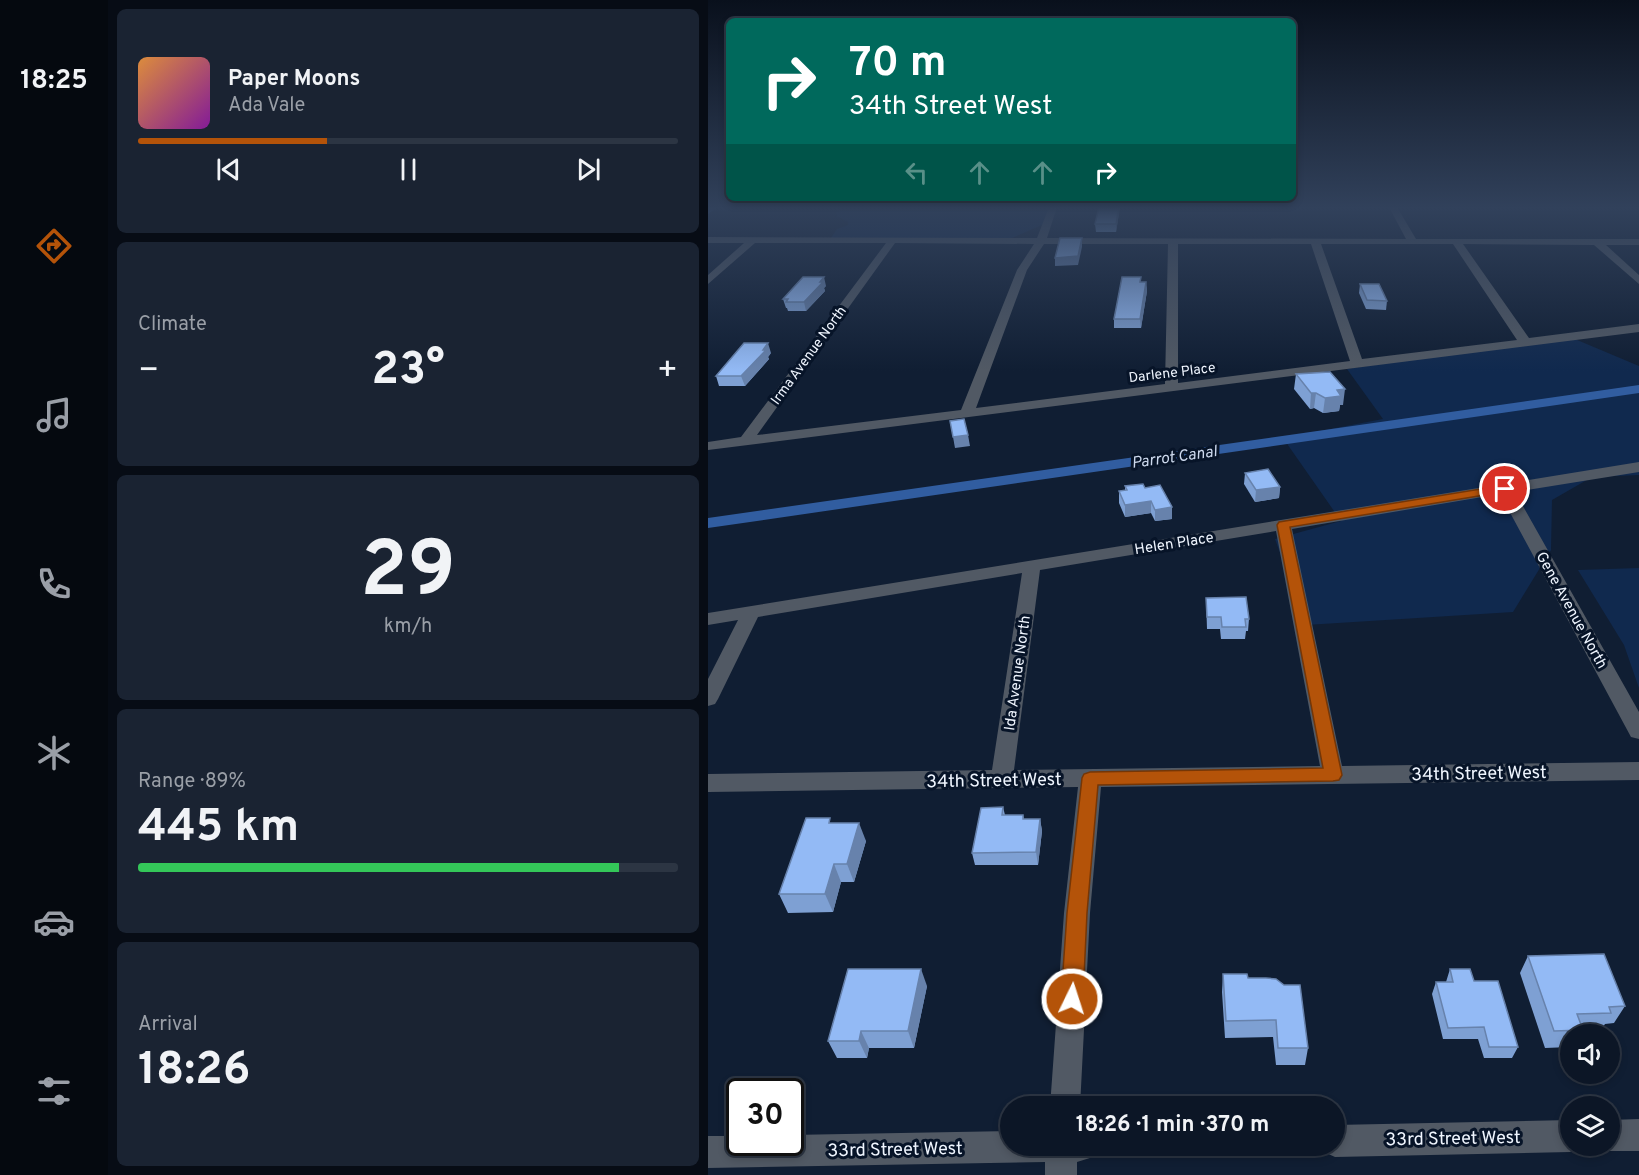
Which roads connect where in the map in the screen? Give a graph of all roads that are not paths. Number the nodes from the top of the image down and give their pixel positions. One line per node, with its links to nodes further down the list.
1 (729, 262): 8 (street)
2 (876, 262): 15 (street, Irma Avenue North)
3 (1027, 262): 14 (street)
4 (1173, 262): 13 (street)
5 (1322, 262): 12 (street)
6 (1470, 262): 11 (street)
7 (1618, 262): 9 (street)
8 (708, 281)
9 (1639, 281)
10 (1639, 328): 11 (street, Darlene Place)
11 (1525, 342): 12 (street, Darlene Place)
12 (1357, 364): 13 (street, Darlene Place)
13 (1171, 388): 14 (street, Darlene Place)
14 (967, 413): 15 (street, Darlene Place)
15 (745, 442): 16 (street, Darlene Place)
16 (708, 446)
17 (1639, 467): 18 (street, Helen Place)
18 (1505, 489): 19 (street, Helen Place); 24 (street, Gene Avenue North)
19 (1283, 525): 20 (street, Helen Place); 26 (street)
20 (1032, 566): 21 (street, Helen Place); 28 (street, Ida Avenue North)
21 (751, 612): 22 (street, Helen Place); 23 (street)
22 (708, 619)
23 (708, 699)
24 (1639, 731)
25 (1639, 771): 26 (street, 34th Street West)
26 (1333, 775): 27 (street, 34th Street West)
27 (1090, 778): 28 (street, 34th Street West); 30 (street)
28 (1002, 780): 29 (street, 34th Street West)
29 (708, 783)
30 (1066, 1096)
31 (1639, 1135): 33 (street)
32 (1560, 1136): 34 (street, 33rd Street West)
33 (1620, 1136)
34 (1345, 1141)
35 (1000, 1147): 36 (street, 33rd Street West)
36 (708, 1152)
37 (1062, 1156): 38 (street)
38 (1061, 1175)

